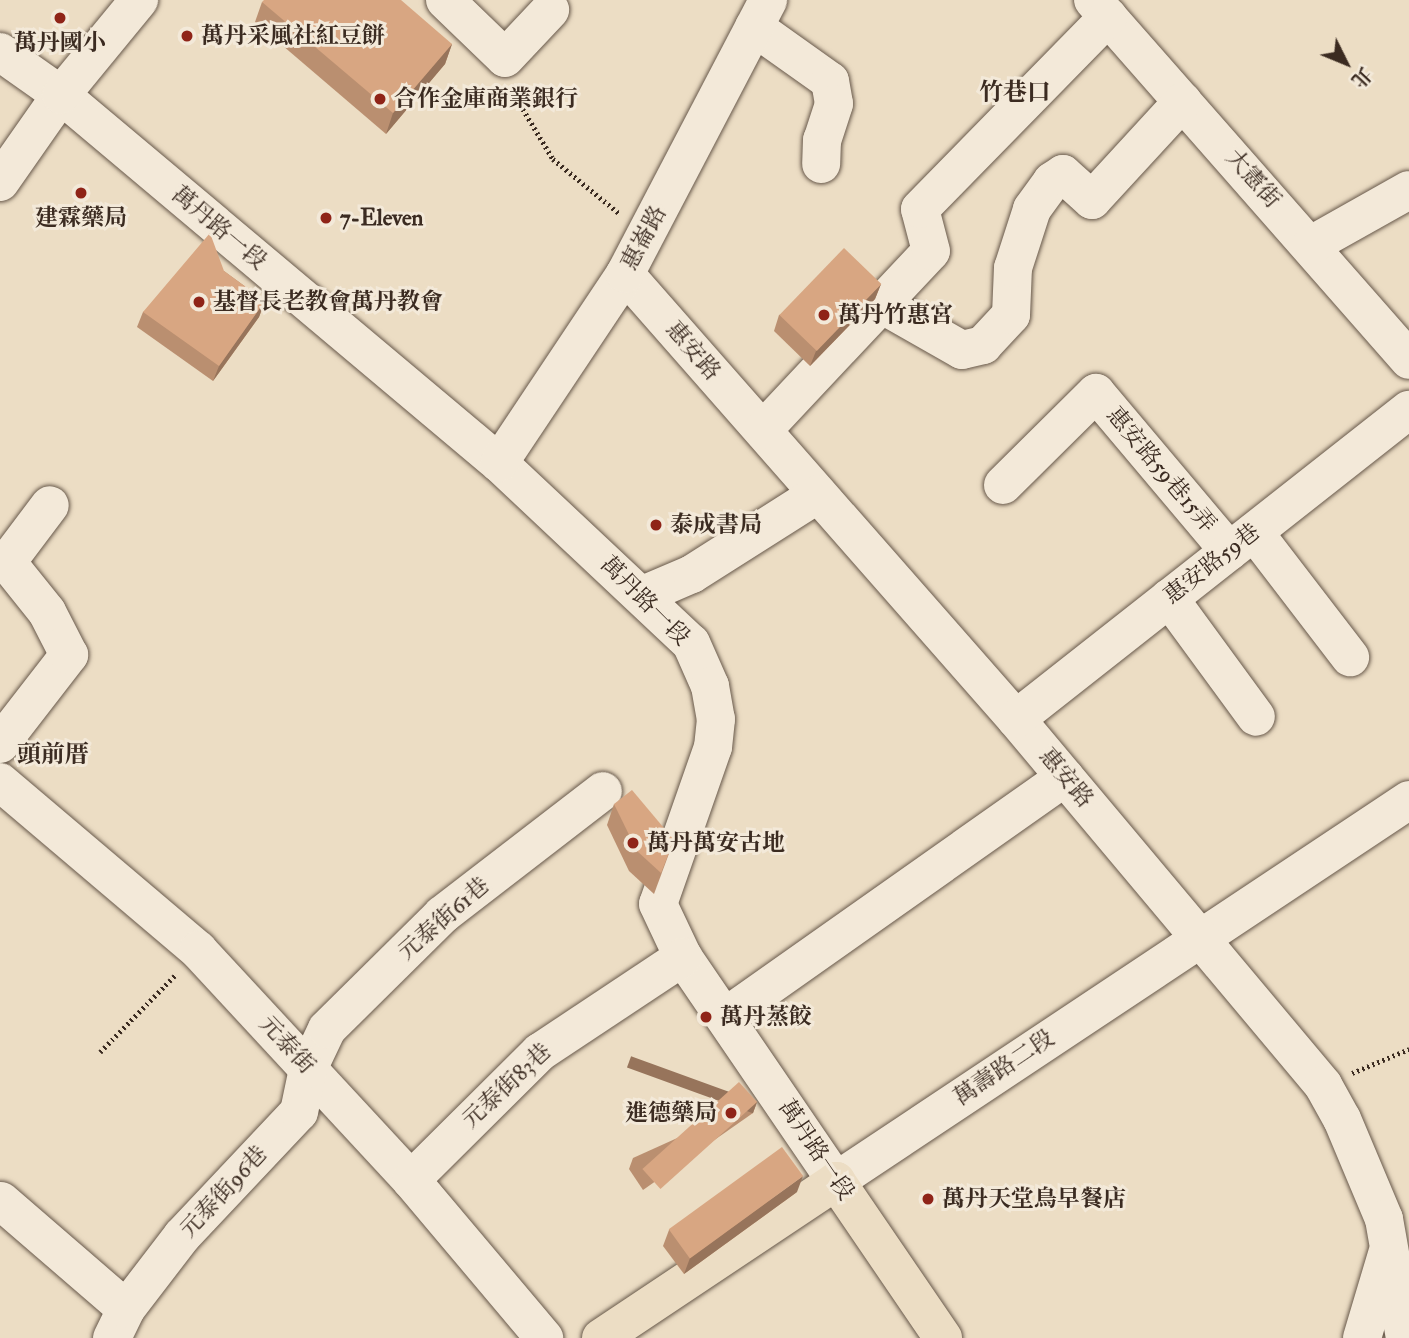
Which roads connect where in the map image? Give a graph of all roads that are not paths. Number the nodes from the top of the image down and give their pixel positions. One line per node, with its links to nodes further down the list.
1 (139, 0): 7 (street)
2 (445, 0): 4 (street)
3 (1101, 8): 8 (street, 大憲街); 14 (street)
4 (550, 10)
5 (761, 14): 9 (street); 13 (street, 惠崙路)
6 (0, 52): 7 (street, 萬丹路一段)
7 (61, 95): 10 (street); 18 (street, 萬丹路一段)
8 (1183, 101): 12 (street, 大憲街); 14 (street)
9 (821, 164)
10 (0, 182)
11 (1409, 190): 12 (street)
12 (1311, 244): 15 (street, 大憲街)
13 (625, 274): 17 (street, 惠安路); 18 (street, 惠崙路)
14 (881, 304): 17 (street)
15 (1409, 360)
16 (1409, 410): 22 (street, 惠安路59巷)
17 (763, 430): 20 (street, 惠安路)
18 (499, 463): 23 (street, 萬丹路一段)
19 (1003, 485): 22 (street, 惠安路59巷15弄)
20 (818, 494): 23 (street); 27 (street, 惠安路)
21 (50, 505): 28 (street)
22 (1241, 541): 24 (street, 惠安路59巷); 25 (street)
23 (643, 595): 34 (street, 萬丹路一段)
24 (1169, 597): 26 (street); 27 (street, 惠安路59巷)
25 (1350, 657)
26 (1256, 717)
27 (1016, 719): 29 (street, 惠安路)
28 (0, 744)
29 (1065, 778): 33 (street, 惠安路); 35 (street)
30 (0, 782): 36 (street, 元泰街)
31 (603, 790): 36 (street, 元泰街61巷)
32 (1409, 800): 33 (street, 萬壽路二段)
33 (1199, 937): 38 (street, 萬壽路二段); 40 (street, 惠安路)
34 (683, 957): 35 (street, 萬丹路一段); 37 (street, 元泰街83巷)
35 (725, 1017): 38 (street, 萬丹路一段)
36 (309, 1069): 37 (street, 元泰街); 42 (street, 元泰街96巷)
37 (411, 1180): 43 (street, 元泰街)
38 (836, 1181): 44 (main road, 萬壽路二段); 45 (main road, 萬丹路一段)
39 (1, 1201): 42 (street, 元泰街96巷)
40 (1389, 1245): 41 (street, 惠安路); 46 (street)
41 (1403, 1283): 47 (street, 惠安路)
42 (119, 1324)
43 (544, 1338)
44 (601, 1338)
45 (943, 1338)
46 (1362, 1338)
47 (1405, 1338)

